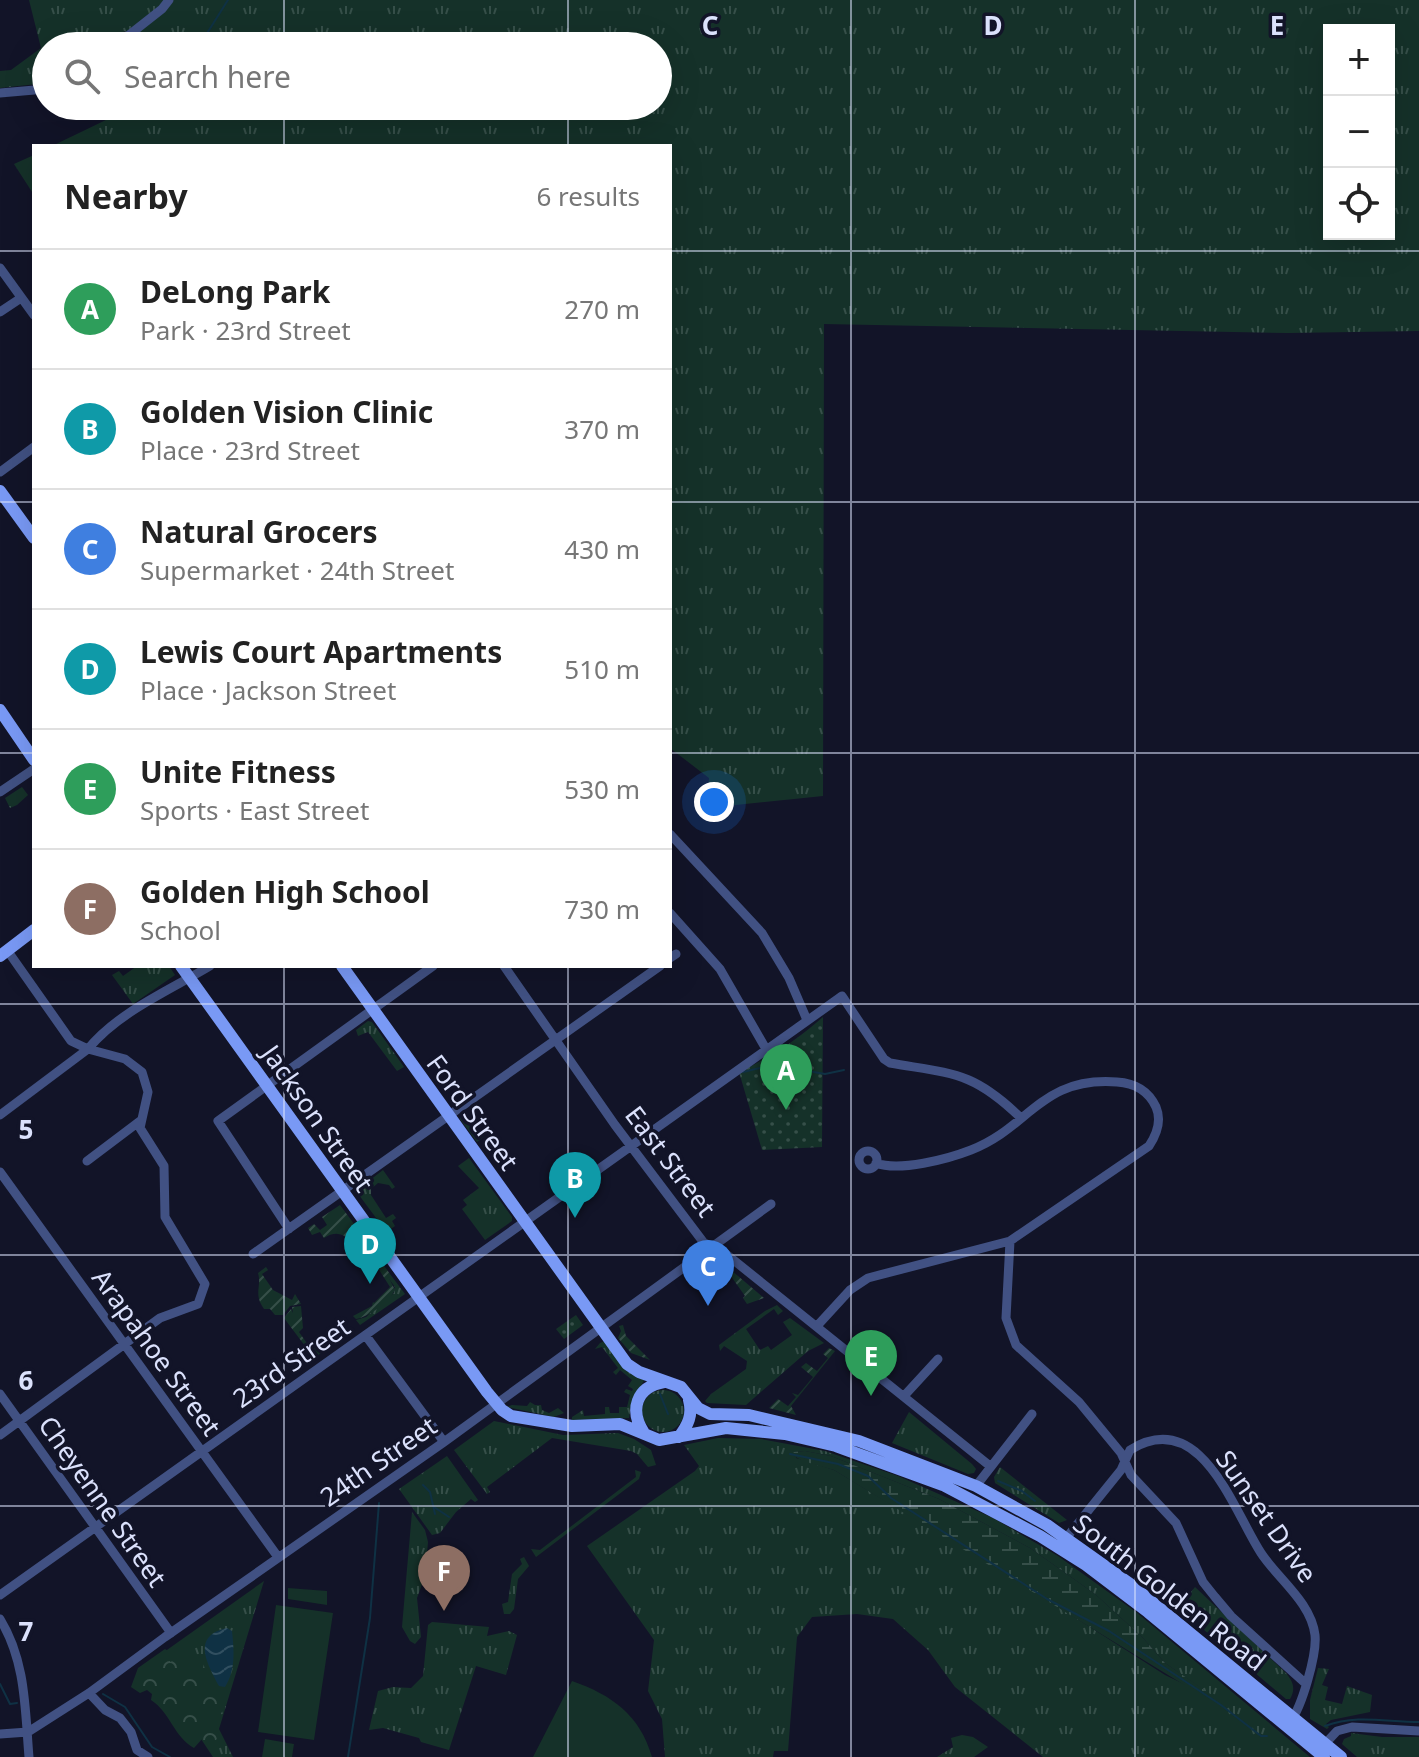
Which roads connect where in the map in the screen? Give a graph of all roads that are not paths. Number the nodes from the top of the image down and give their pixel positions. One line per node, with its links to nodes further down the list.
1 (169, 0): 2 (street)
2 (133, 32)
3 (32, 92): 4 (street)
4 (0, 93)
5 (0, 268): 6 (street)
6 (21, 298): 7 (street); 8 (street)
7 (0, 312)
8 (32, 312)
9 (32, 448): 10 (street)
10 (0, 472)
11 (0, 491): 12 (main road)
12 (32, 535)
13 (0, 710): 14 (main road)
14 (32, 757)
15 (32, 770): 16 (street)
16 (0, 792)
17 (672, 836): 29 (street)
18 (672, 915): 32 (street)
19 (32, 931): 20 (main road)
20 (2, 950): 31 (street)
21 (183, 968): 27 (main road, Jackson Street)
22 (206, 968): 27 (street)
23 (343, 968): 28 (main road, Ford Street)
24 (430, 968): 28 (street)
25 (505, 968): 30 (street, East Street)
26 (657, 968): 30 (street)
27 (190, 977): 31 (street); 33 (main road, Jackson Street)
28 (372, 1008): 33 (street); 35 (main road, Ford Street)
29 (807, 1020): 32 (street, 23rd Street); 36 (street, 23rd Street)
30 (557, 1040): 35 (street); 38 (street, East Street)
31 (88, 1049): 34 (street); 37 (street)
32 (766, 1049): 38 (street, 23rd Street)
33 (267, 1084): 42 (main road, Jackson Street); 45 (street)
34 (0, 1115)
35 (449, 1115): 42 (street); 44 (main road, Ford Street)
36 (1020, 1117): 40 (street); 46 (street)
37 (140, 1121): 39 (street); 53 (street)
38 (630, 1145): 44 (street, 23rd Street); 47 (street, East Street)
39 (87, 1161)
40 (876, 1163)
41 (0, 1172): 53 (street, Arapahoe Street)
42 (342, 1191): 45 (street); 49 (main road, Jackson Street)
43 (771, 1204): 47 (street, 24th Street)
44 (526, 1222): 49 (street, 23rd Street); 51 (main road, Ford Street)
45 (289, 1229): 48 (street)
46 (1010, 1241): 50 (street); 67 (street)
47 (711, 1247): 50 (street, East Street); 51 (street, 24th Street)
48 (253, 1254)
49 (419, 1296): 52 (street, 23rd Street); 59 (main road, Jackson Street)
50 (817, 1326): 58 (street, East Street)
51 (599, 1327): 55 (main road, Ford Street); 59 (street, 24th Street)
52 (366, 1336): 65 (street); 66 (street, 23rd Street)
53 (125, 1345): 61 (street); 66 (street, Arapahoe Street)
54 (938, 1359): 58 (street)
55 (667, 1382): 57 (main road); 62 (main road)
56 (0, 1394): 61 (street, Cheyenne Street)
57 (688, 1396): 64 (main road); 69 (main road, South Golden Road)
58 (904, 1396): 68 (street, East Street)
59 (496, 1403): 62 (main road, Jackson Street); 65 (street, 24th Street)
60 (1032, 1414): 68 (street)
61 (19, 1421): 63 (street); 70 (street, Cheyenne Street)
62 (644, 1433): 64 (main road)
63 (0, 1435)
64 (679, 1437): 69 (main road, South Golden Road)
65 (444, 1442): 72 (street, 24th Street)
66 (201, 1451): 70 (street, 23rd Street); 72 (street, Arapahoe Street)
67 (1124, 1462): 71 (street, Sunset Drive); 76 (street); 76 (street, Sunset Drive)
68 (990, 1466): 69 (street)
69 (973, 1492): 71 (main road, South Golden Road)
70 (95, 1527): 73 (street, 23rd Street); 75 (street, Cheyenne Street)
71 (1062, 1542): 78 (main road, South Golden Road)
72 (278, 1557): 75 (street, 24th Street)
73 (0, 1595)
74 (0, 1619): 80 (street)
75 (171, 1633): 77 (street, 24th Street)
76 (1305, 1683): 78 (street, Sunset Drive)
77 (89, 1693): 80 (street, 24th Street); 83 (street)
78 (1290, 1723): 82 (main road, South Golden Road)
79 (1419, 1731): 82 (street)
80 (28, 1732): 81 (street, 24th Street); 84 (street)
81 (0, 1734)
82 (1322, 1751): 86 (main road, South Golden Road)
83 (134, 1753): 85 (street)
84 (29, 1757)
85 (148, 1757)
86 (1341, 1757)

